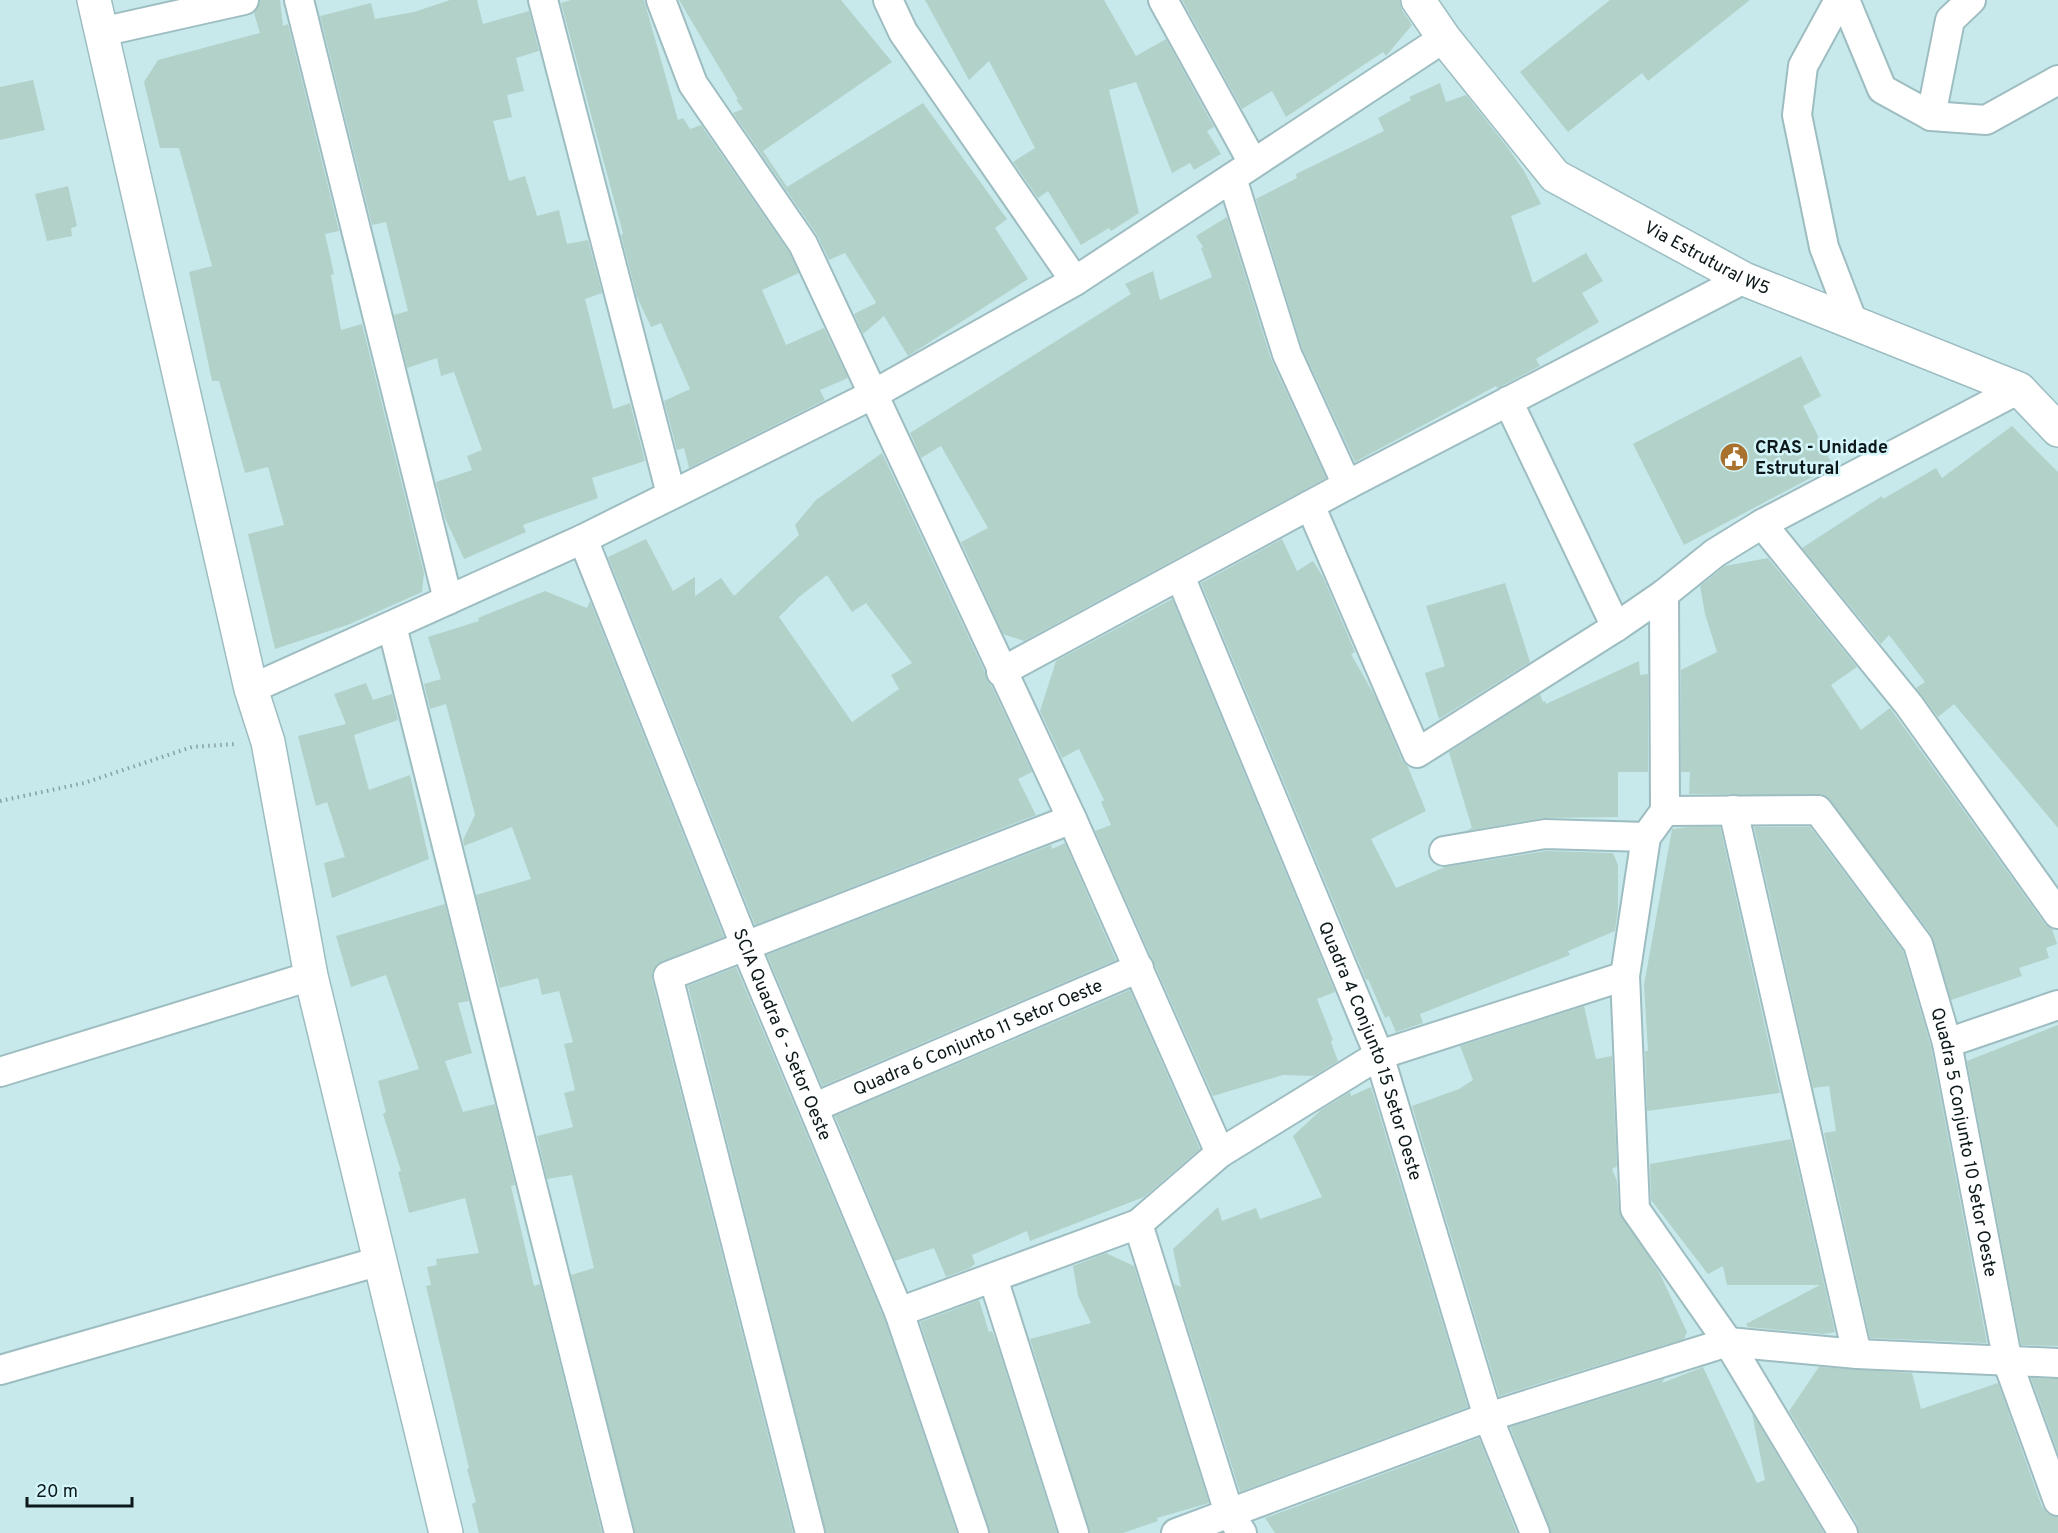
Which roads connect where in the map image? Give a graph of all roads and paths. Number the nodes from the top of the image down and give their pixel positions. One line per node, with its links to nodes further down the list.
1 (94, 0): 12 (street)
2 (244, 0): 12 (street)
3 (298, 0): 31 (street)
4 (543, 0): 25 (street)
5 (661, 0): 21 (street)
6 (888, 0): 18 (street)
7 (1162, 0): 16 (street)
8 (1418, 0): 13 (street, Via Estrutural W5)
9 (1839, 0): 19 (street)
10 (1845, 0): 15 (street)
11 (1971, 0): 15 (street)
12 (101, 32): 35 (street)
13 (1444, 38): 16 (street); 17 (street, Via Estrutural W5)
14 (2058, 80): 15 (street)
15 (1931, 116)
16 (1242, 170): 18 (street); 24 (street)
17 (1744, 279): 19 (street, Via Estrutural W5); 22 (street)
18 (1075, 281): 21 (street)
19 (1852, 320): 20 (street, Via Estrutural W5)
20 (2019, 389): 23 (street, Via Estrutural W5); 27 (street)
21 (872, 395): 25 (street); 34 (street)
22 (1508, 400): 24 (street); 33 (street)
23 (2058, 430)
24 (1347, 485): 26 (street)
25 (671, 494): 28 (street)
26 (1310, 505): 29 (street); 33 (street)
27 (1762, 524): 30 (street); 43 (street)
28 (584, 539): 31 (street); 44 (street, SCIA Quadra 6 - Setor Oeste)
29 (1180, 576): 34 (street); 50 (street, Quadra 4 Conjunto 15 Setor Oeste)
30 (1664, 594): 33 (street); 39 (street)
31 (448, 600): 32 (street)
32 (392, 626): 35 (street); 67 (street)
33 (1616, 627)
34 (1001, 672): 40 (street)
35 (251, 689): 36 (street)
36 (268, 742): 37 (path); 46 (street)
37 (0, 801)
38 (1733, 810): 39 (street); 49 (street, Quadra 5 Conjunto 10 Setor Oeste); 59 (street)
39 (1665, 811): 41 (street)
40 (1072, 819): 44 (street); 45 (street)
41 (1646, 837): 42 (street); 47 (street)
42 (1444, 850)
43 (2058, 914)
44 (745, 945): 52 (street, SCIA Quadra 6 - Setor Oeste); 68 (street)
45 (1139, 968): 52 (street, Quadra 6 Conjunto 11 Setor Oeste); 53 (street)
46 (311, 976): 51 (street); 55 (street)
47 (1625, 976): 50 (street); 58 (street)
48 (2058, 1005): 49 (street)
49 (1947, 1043): 60 (street, Quadra 5 Conjunto 10 Setor Oeste)
50 (1379, 1055): 53 (street); 63 (street, Quadra 4 Conjunto 15 Setor Oeste)
51 (0, 1072)
52 (815, 1107): 57 (street, SCIA Quadra 6 - Setor Oeste)
53 (1220, 1153): 54 (street)
54 (1138, 1224): 56 (street); 65 (street)
55 (380, 1261): 62 (street); 66 (street)
56 (993, 1278): 57 (street); 70 (street)
57 (899, 1312): 69 (street, SCIA Quadra 6 - Setor Oeste)
58 (1728, 1342): 59 (street); 63 (street); 73 (street)
59 (1857, 1354): 60 (street)
60 (2008, 1363): 61 (street); 64 (street, Quadra 5 Conjunto 10 Setor Oeste)
61 (2058, 1363)
62 (0, 1370)
63 (1488, 1417): 65 (street); 72 (street, Quadra 4 Conjunto 15 Setor Oeste)
64 (2058, 1501)
65 (1236, 1523): 71 (street)
66 (446, 1533)
67 (619, 1533)
68 (810, 1533)
69 (974, 1533)
70 (1074, 1533)
71 (1176, 1533)
72 (1535, 1533)
73 (1843, 1533)

